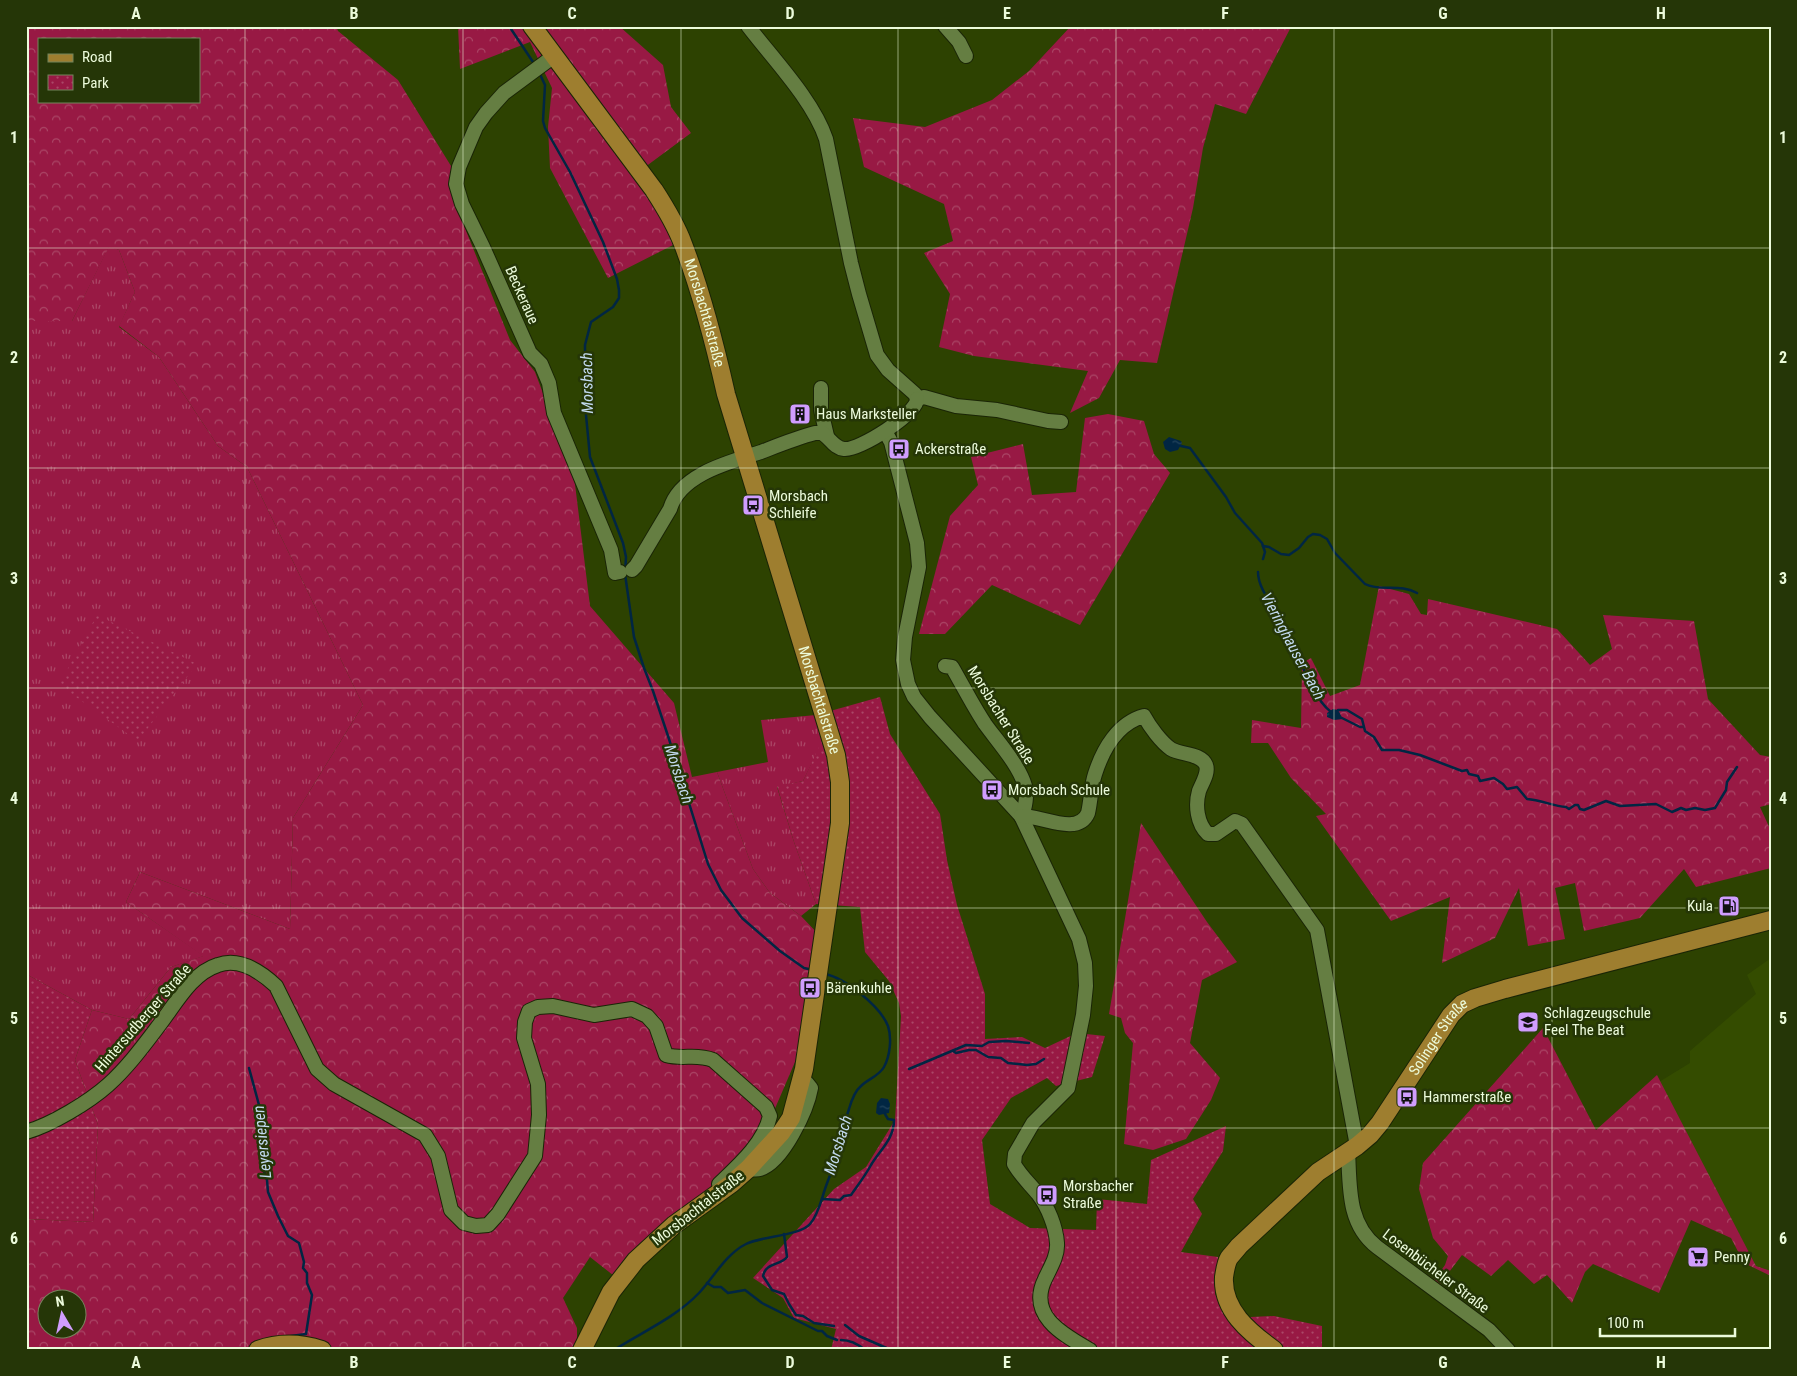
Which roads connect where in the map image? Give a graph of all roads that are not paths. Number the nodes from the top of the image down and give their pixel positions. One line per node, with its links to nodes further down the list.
1 (532, 26): 5 (main road, Morsbachtalstraße)
2 (748, 26): 7 (street)
3 (945, 26): 4 (street)
4 (966, 56)
5 (544, 63): 11 (main road, Morsbachtalstraße); 11 (street, Beckeraue)
6 (821, 388): 10 (street)
7 (917, 399): 8 (street); 9 (street)
8 (1061, 422)
9 (886, 432): 10 (street); 13 (street)
10 (827, 436): 11 (street)
11 (745, 457): 17 (main road, Morsbachtalstraße)
12 (945, 666): 13 (street, Morsbacher Straße)
13 (1021, 816): 16 (street); 21 (street)
14 (1771, 920): 16 (main road, Solinger Straße)
15 (26, 1132): 17 (street, Hintersudberger Straße)
16 (1353, 1149): 22 (main road, Solinger Straße); 23 (street, Losenbücheler Straße)
17 (710, 1199): 20 (main road, Morsbachtalstraße)
18 (258, 1350): 19 (main road)
19 (322, 1350)
20 (582, 1350)
21 (1090, 1350)
22 (1274, 1350)
23 (1508, 1350)

